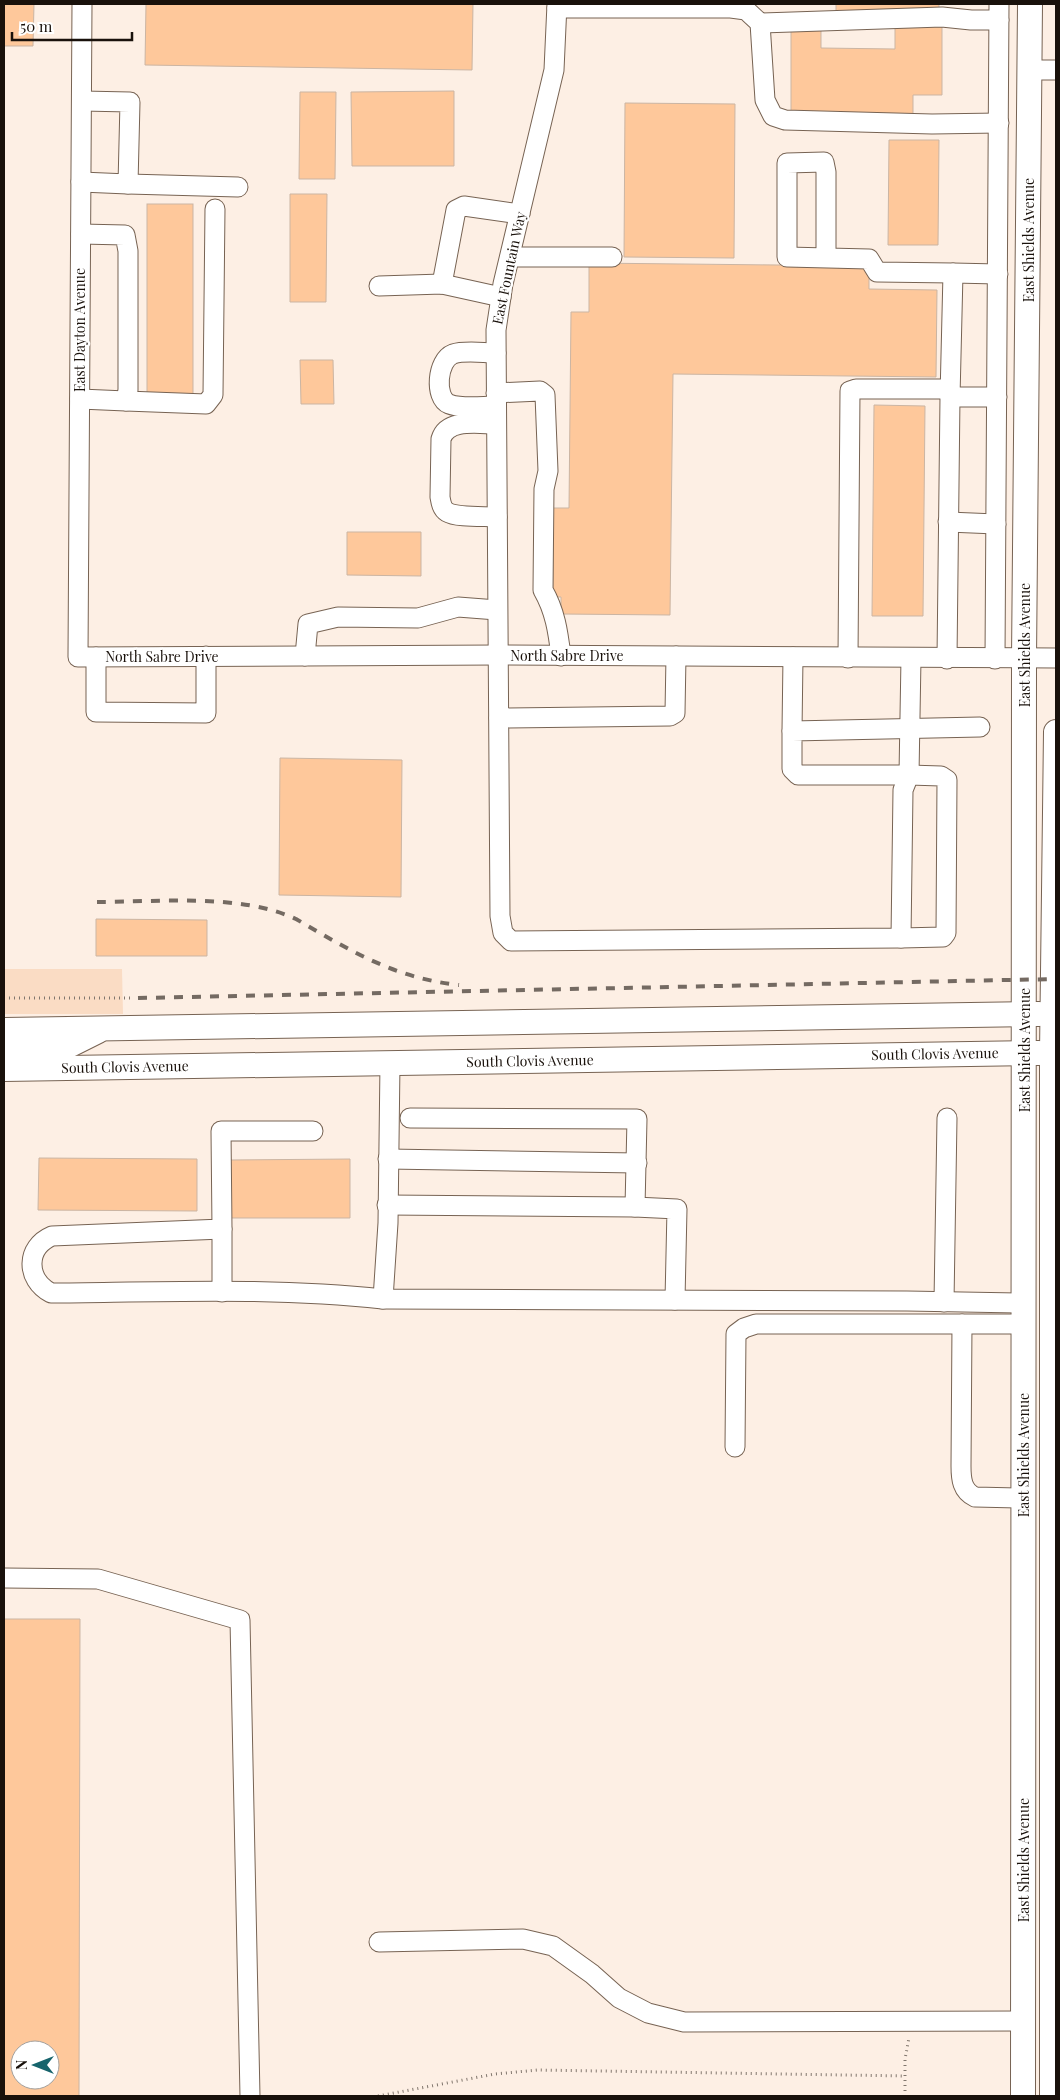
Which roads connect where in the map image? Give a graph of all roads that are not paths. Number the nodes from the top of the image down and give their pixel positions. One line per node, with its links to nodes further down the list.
1 (82, 4): 8 (street, East Dayton Avenue)
2 (1030, 4): 6 (main road, East Shields Avenue)
3 (557, 6): 5 (street); 14 (street, East Fountain Way)
4 (999, 12): 5 (street); 9 (street)
5 (760, 23): 9 (street)
6 (1030, 70): 7 (street); 44 (main road, East Shields Avenue)
7 (1056, 70)
8 (82, 102): 10 (street, East Dayton Avenue); 11 (street)
9 (999, 123): 20 (street)
10 (81, 182): 11 (street); 15 (street, East Dayton Avenue)
11 (128, 184): 12 (street)
12 (238, 186)
13 (215, 209): 29 (street)
14 (520, 214): 16 (street, East Fountain Way); 21 (street)
15 (81, 234): 27 (street, East Dayton Avenue); 29 (street)
16 (510, 257): 17 (street); 23 (street, East Fountain Way)
17 (612, 257)
18 (826, 258): 18 (street); 19 (street)
19 (953, 273): 20 (street); 25 (street)
20 (998, 274): 26 (street)
21 (442, 284): 22 (street); 23 (street)
22 (379, 286)
23 (501, 297): 24 (street, East Fountain Way)
24 (496, 354): 28 (street, East Fountain Way); 28 (street)
25 (950, 393): 26 (street); 32 (street); 42 (street)
26 (997, 397): 33 (street)
27 (80, 399): 29 (street); 40 (street, East Dayton Avenue)
28 (496, 399): 30 (street, East Fountain Way); 38 (street)
29 (126, 401)
30 (496, 424): 31 (street, East Fountain Way); 31 (street)
31 (497, 517): 34 (street, East Fountain Way)
32 (948, 522): 33 (street); 46 (street)
33 (996, 524): 47 (street)
34 (497, 610): 35 (street, East Fountain Way); 37 (street)
35 (498, 655): 37 (street, North Sabre Drive); 38 (street, North Sabre Drive); 48 (street, East Fountain Way)
36 (206, 656): 37 (street, North Sabre Drive); 40 (street, North Sabre Drive); 40 (street, East Dayton Avenue)
37 (305, 656)
38 (561, 656): 39 (street, North Sabre Drive)
39 (676, 656): 41 (street, North Sabre Drive); 48 (street)
40 (87, 657)
41 (793, 657): 42 (street, North Sabre Drive); 51 (street)
42 (848, 658): 43 (street, North Sabre Drive)
43 (911, 658): 46 (street, North Sabre Drive); 50 (street)
44 (1024, 658): 45 (street, North Sabre Drive); 47 (street, North Sabre Drive); 57 (main road, East Shields Avenue)
45 (1056, 658)
46 (947, 659): 47 (street, North Sabre Drive)
47 (995, 659)
48 (499, 718): 55 (street, East Fountain Way)
49 (980, 727): 50 (street)
50 (910, 728): 51 (street); 53 (street)
51 (792, 731): 53 (street)
52 (1056, 732): 54 (main road, East Shields Avenue)
53 (909, 775): 55 (street); 55 (street, East Fountain Way)
54 (1056, 866): 56 (main road, East Shields Avenue)
55 (901, 938)
56 (1055, 1013): 57 (main road); 62 (main road, East Shields Avenue)
57 (1024, 1014): 58 (main road); 61 (main road, East Shields Avenue)
58 (104, 1028): 59 (main road); 60 (main road)
59 (4, 1030)
60 (4, 1051)
61 (1024, 1053): 62 (main road, South Clovis Avenue); 63 (main road, South Clovis Avenue); 78 (main road, East Shields Avenue)
62 (1054, 1053): 69 (main road, East Shields Avenue)
63 (390, 1063): 64 (main road, South Clovis Avenue); 68 (street)
64 (4, 1069)
65 (410, 1118): 70 (street)
66 (947, 1118): 77 (street)
67 (313, 1132): 73 (street)
68 (388, 1159): 70 (street); 71 (street)
69 (1054, 1161): 82 (main road, East Shields Avenue)
70 (637, 1163): 72 (street)
71 (387, 1205): 72 (street); 75 (street)
72 (635, 1207): 76 (street)
73 (222, 1229): 74 (street); 74 (street)
74 (222, 1292): 75 (street)
75 (383, 1299): 76 (street)
76 (676, 1300): 77 (street)
77 (944, 1302): 78 (street)
78 (1025, 1314): 79 (street); 81 (main road, East Shields Avenue); 82 (main road)
79 (962, 1324): 80 (street); 81 (street)
80 (735, 1447)
81 (1024, 1498): 85 (main road, East Shields Avenue)
82 (1053, 1527): 86 (main road, East Shields Avenue)
83 (4, 1578): 87 (street)
84 (379, 1942): 85 (street)
85 (1024, 2021): 86 (main road); 88 (main road, East Shields Avenue)
86 (1052, 2021): 89 (main road, East Shields Avenue)
87 (250, 2096)
88 (1023, 2096)
89 (1052, 2096)

